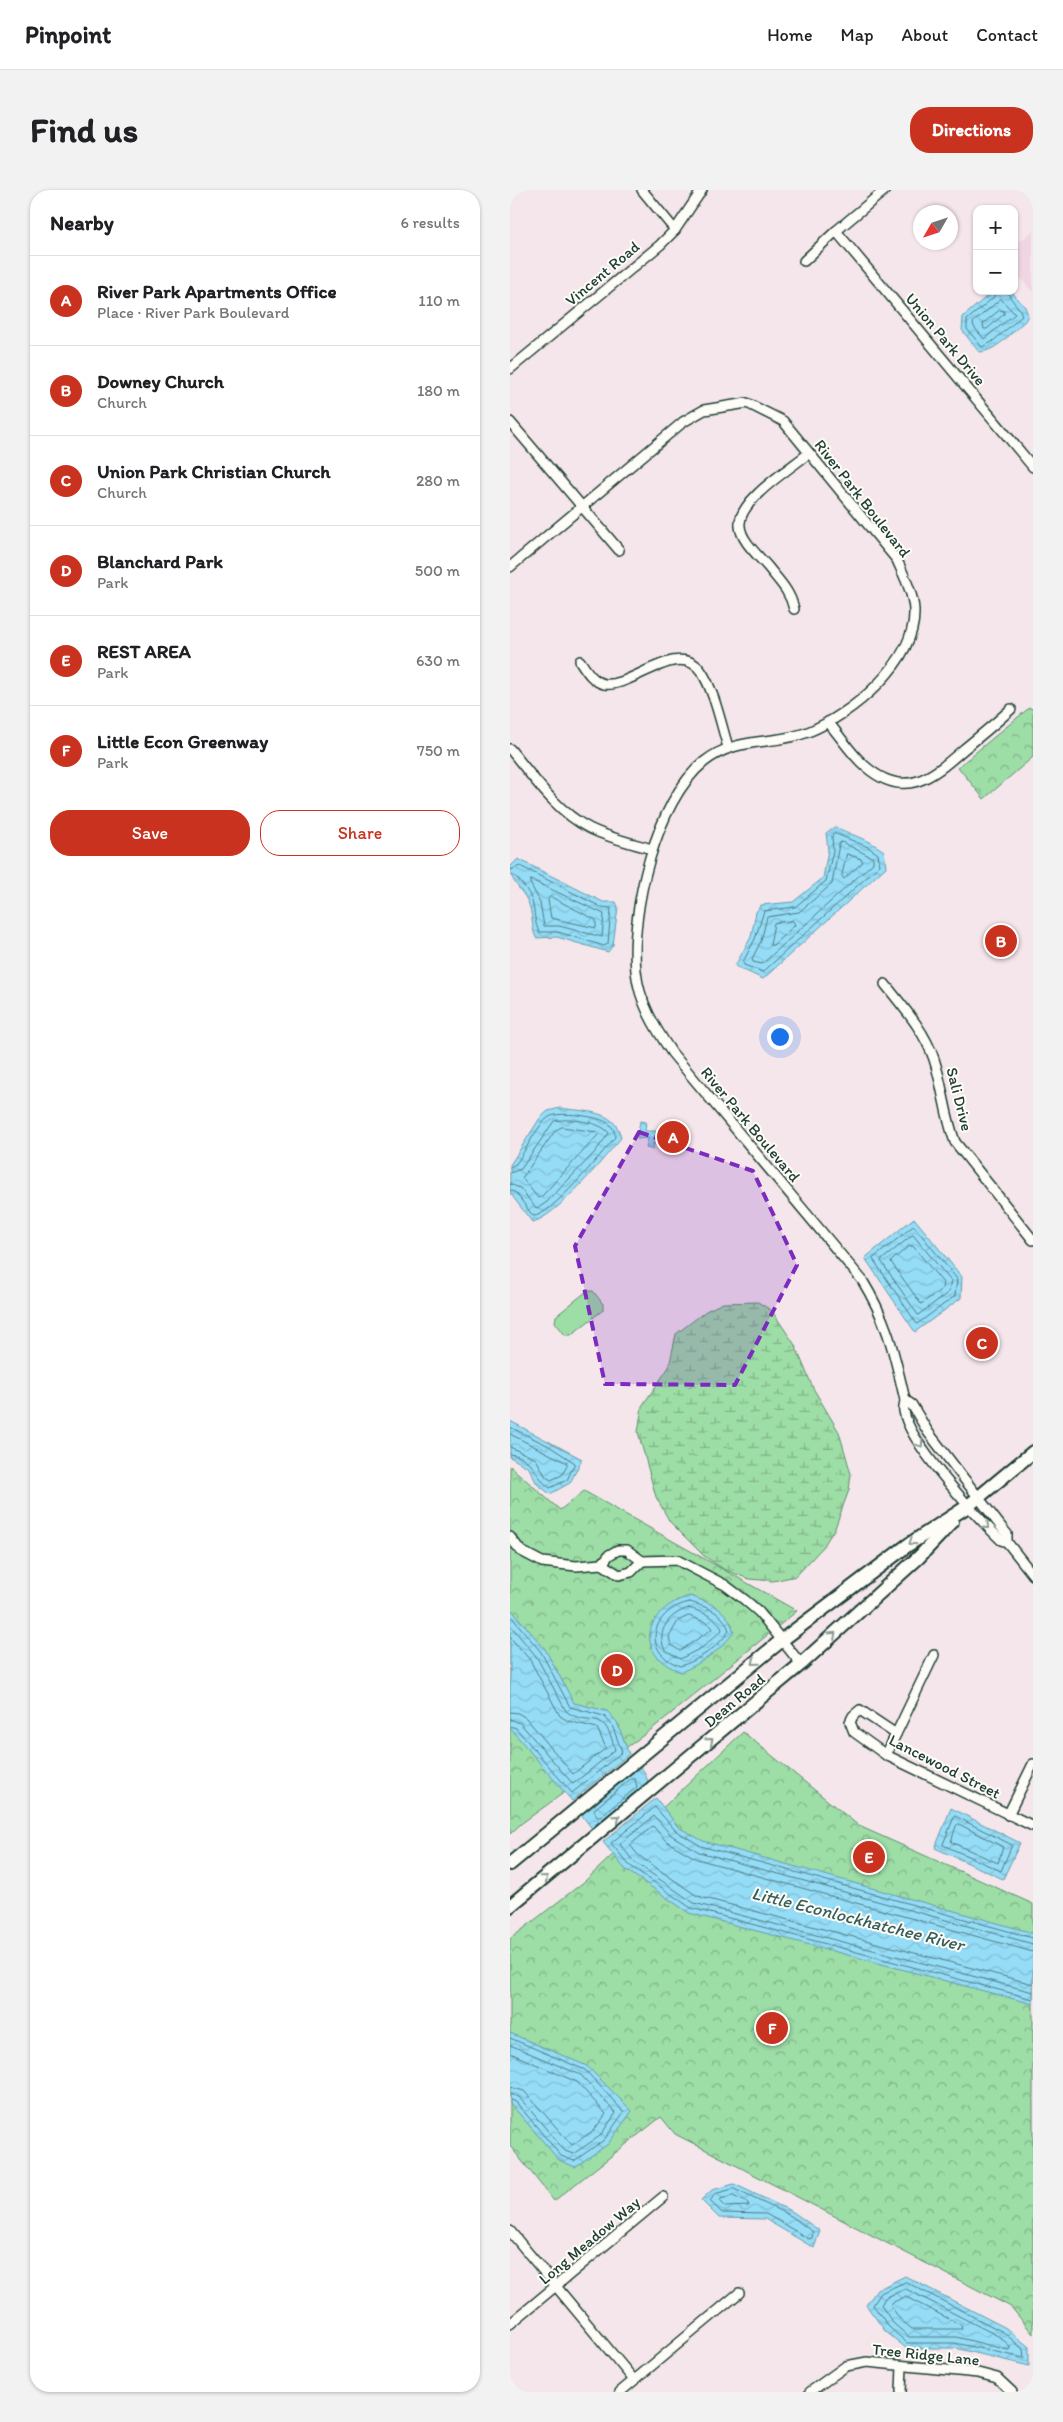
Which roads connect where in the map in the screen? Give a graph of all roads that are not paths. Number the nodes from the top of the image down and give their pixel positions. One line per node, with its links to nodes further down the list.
1 (642, 190): 4 (street)
2 (702, 190): 4 (street, Vincent Road)
3 (885, 190): 5 (street)
4 (675, 230): 7 (street, Vincent Road)
5 (836, 231): 6 (street); 10 (street, Union Park Drive)
6 (804, 261)
7 (511, 366)
8 (510, 422): 11 (street)
9 (809, 454): 11 (street, River Park Boulevard); 14 (street); 17 (street, River Park Boulevard)
10 (1033, 467)
11 (581, 506): 12 (street); 13 (street, River Park Boulevard)
12 (619, 550)
13 (510, 567)
14 (794, 609)
15 (580, 661): 18 (street)
16 (1011, 709): 17 (street)
17 (828, 722): 18 (street, River Park Boulevard)
18 (728, 747): 20 (street, River Park Boulevard)
19 (510, 749): 20 (street)
20 (652, 849): 23 (street, River Park Boulevard)
21 (885, 984): 22 (street, Sali Drive)
22 (1033, 1240)
23 (906, 1400): 25 (street, River Park Boulevard); 26 (street, River Park Boulevard, one-way to 26)
24 (1033, 1452): 25 (main road, Dean Road)
25 (979, 1497): 26 (main road, Dean Road); 28 (street, River Park Boulevard)
26 (968, 1506): 28 (street, River Park Boulevard, one-way to 28); 32 (main road, Dean Road, one-way to 32); 34 (main road, Dean Road, one-way to 26)
27 (510, 1537): 30 (street)
28 (1007, 1542): 31 (street)
29 (642, 1561): 30 (street); 30 (street); 32 (street)
30 (602, 1564)
31 (1033, 1574)
32 (782, 1640): 34 (street); 40 (main road, Dean Road, one-way to 40)
33 (934, 1655): 35 (street)
34 (801, 1664): 41 (main road, Dean Road, one-way to 34)
35 (896, 1734): 36 (street); 36 (street, Lancewood Street)
36 (886, 1755): 38 (street, Lancewood Street)
37 (1033, 1764): 38 (street)
38 (1008, 1815): 39 (street, Lancewood Street)
39 (1033, 1826)
40 (510, 1864)
41 (510, 1906)
42 (664, 2197): 44 (street, Long Meadow Way)
43 (510, 2231): 44 (street)
44 (557, 2286): 46 (street, Long Meadow Way); 48 (street)
45 (739, 2294): 48 (street)
46 (510, 2324)
47 (902, 2366): 50 (street, Tree Ridge Lane); 51 (street); 52 (street, Tree Ridge Lane)
48 (634, 2380): 49 (street)
49 (620, 2392)
50 (810, 2392)
51 (901, 2392)
52 (1012, 2392)

